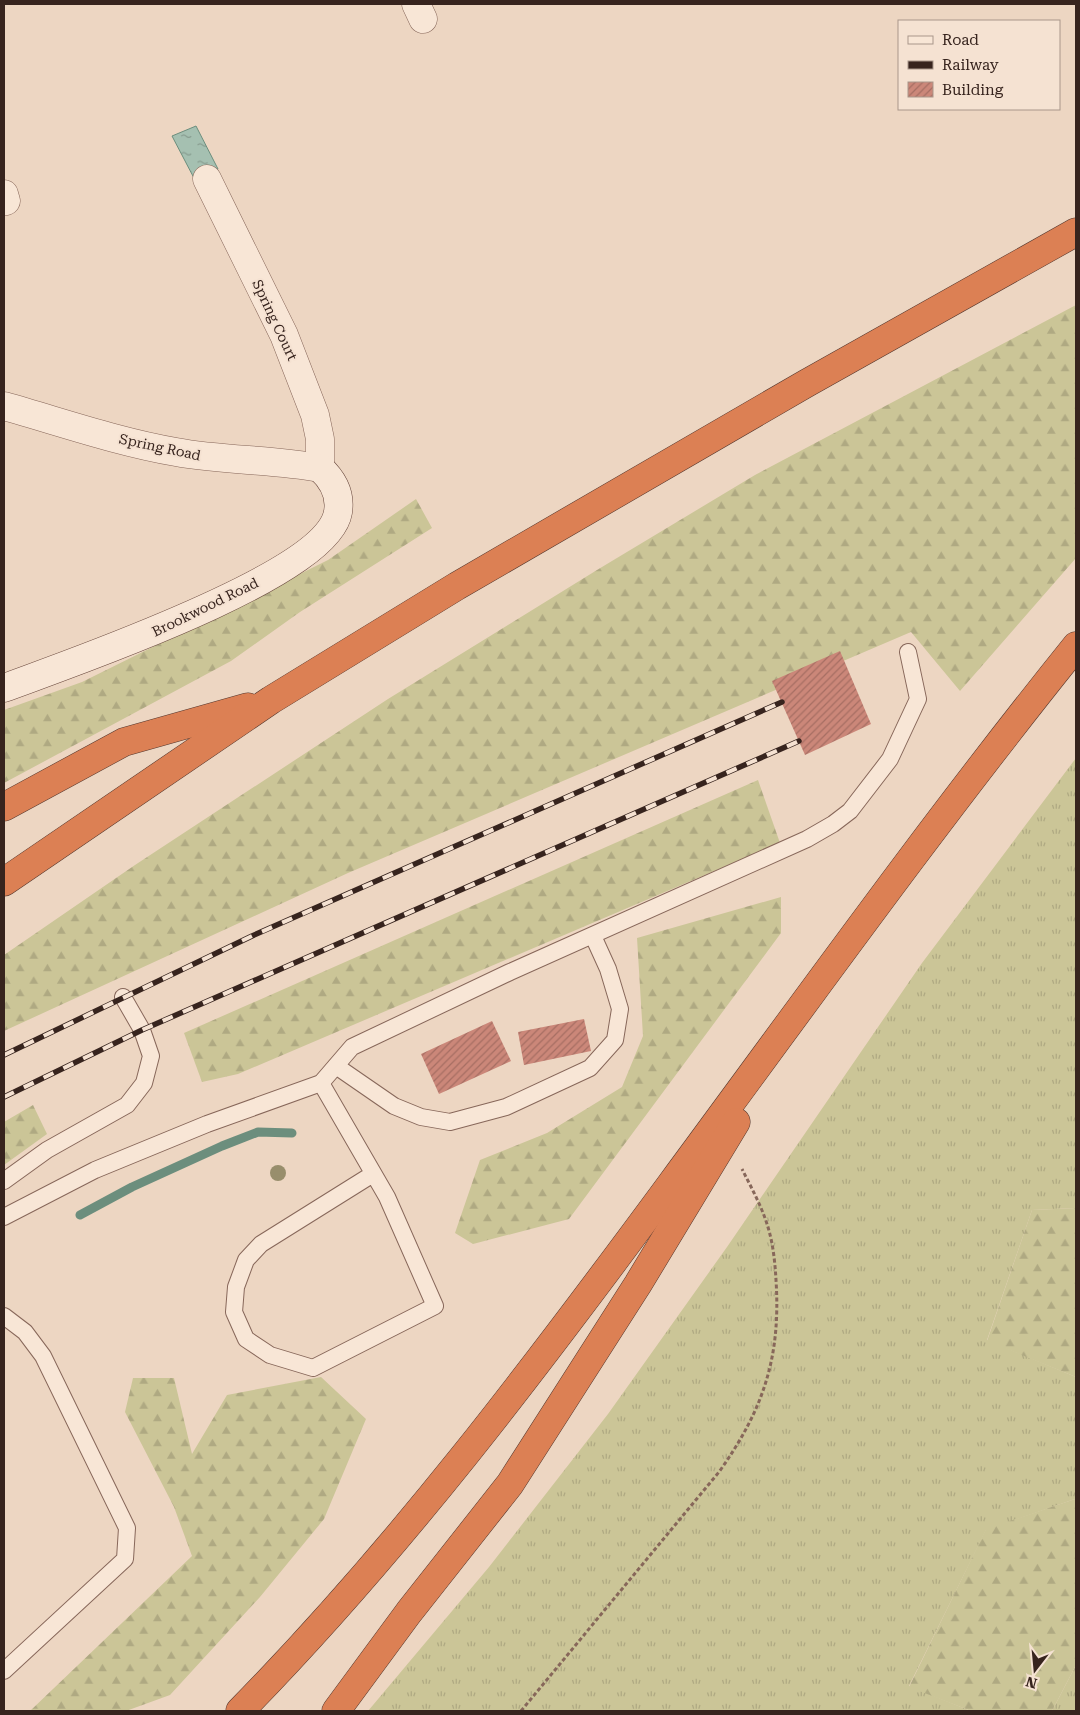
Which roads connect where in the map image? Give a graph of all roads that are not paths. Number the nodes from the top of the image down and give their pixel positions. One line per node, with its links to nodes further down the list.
1 (207, 179): 4 (street, Spring Court)
2 (1076, 232): 8 (highway)
3 (4, 406): 4 (street, Spring Road)
4 (320, 468): 7 (street, Brookwood Road)
5 (1076, 646): 12 (highway)
6 (908, 652): 11 (lane)
7 (4, 688)
8 (271, 700): 9 (highway); 10 (highway)
9 (4, 807)
10 (4, 882)
11 (593, 936): 14 (lane); 14 (lane)
12 (832, 965): 20 (highway); 22 (highway)
13 (123, 997): 17 (lane)
14 (336, 1066): 15 (lane)
15 (321, 1083): 16 (lane); 18 (lane)
16 (373, 1174): 16 (lane)
17 (4, 1180)
18 (4, 1217)
19 (4, 1316): 21 (lane)
20 (409, 1612): 23 (highway); 24 (highway)
21 (4, 1671)
22 (240, 1711)
23 (319, 1711)
24 (336, 1711)

